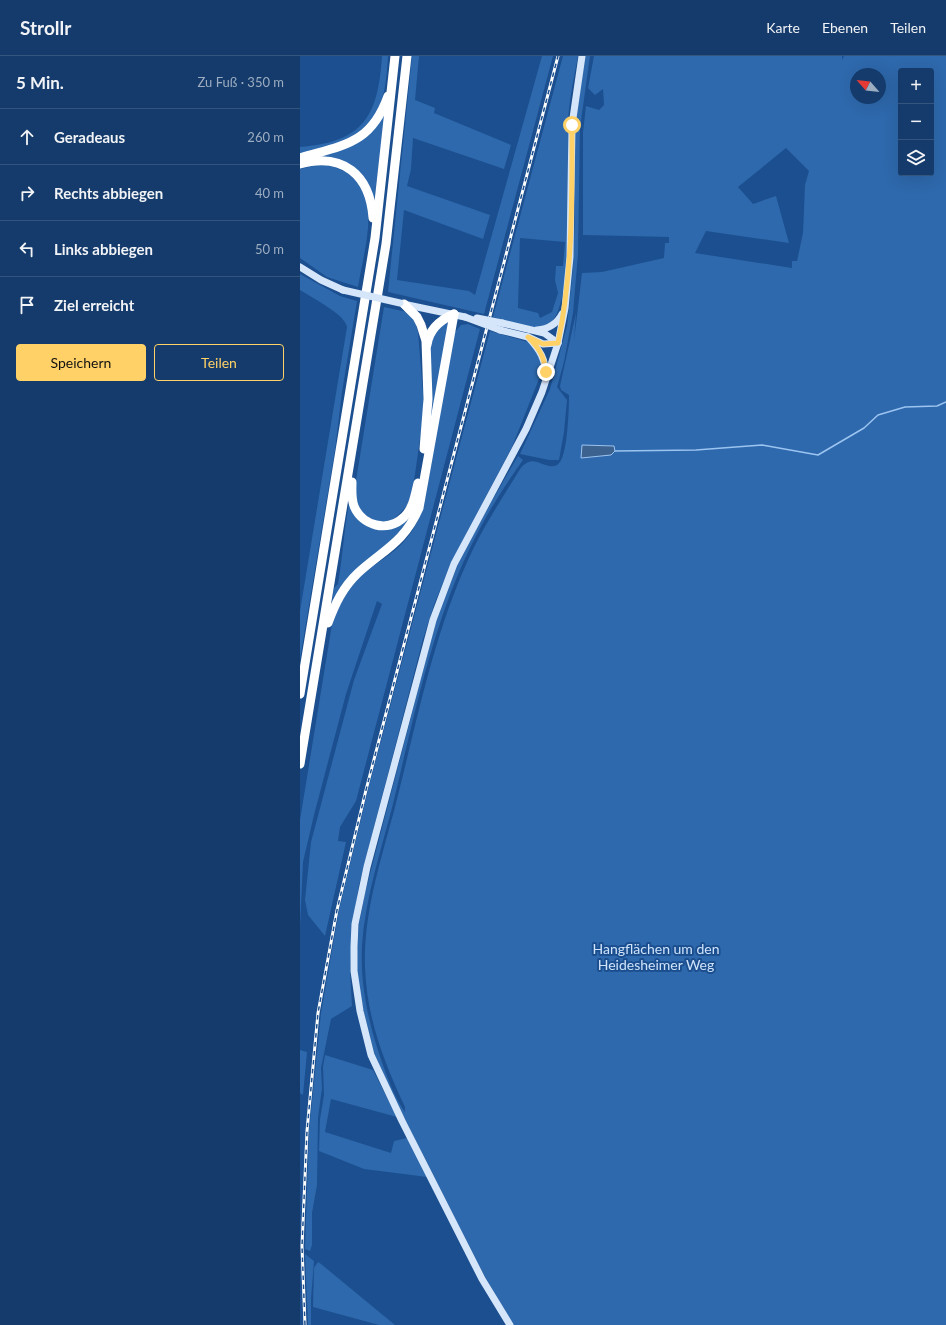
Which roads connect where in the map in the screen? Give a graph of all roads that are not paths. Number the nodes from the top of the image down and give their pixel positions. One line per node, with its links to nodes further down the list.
1 (395, 56): 4 (highway)
2 (407, 56): 16 (highway)
3 (582, 56): 10 (main road)
4 (393, 82): 5 (highway); 7 (highway)
5 (300, 158)
6 (300, 164): 7 (highway)
7 (375, 238): 18 (highway)
8 (300, 267): 9 (main road, bridge)
9 (402, 304): 11 (main road); 14 (highway)
10 (564, 308): 12 (main road); 13 (main road)
11 (454, 314): 12 (main road, bridge); 14 (highway); 17 (highway)
12 (530, 334): 13 (main road); 13 (main road); 15 (main road)
13 (558, 343): 15 (main road)
14 (426, 350): 16 (highway)
15 (542, 392): 20 (main road)
16 (356, 433): 17 (highway)
17 (319, 648): 19 (highway)
18 (300, 694)
19 (300, 764)
20 (510, 1325)

